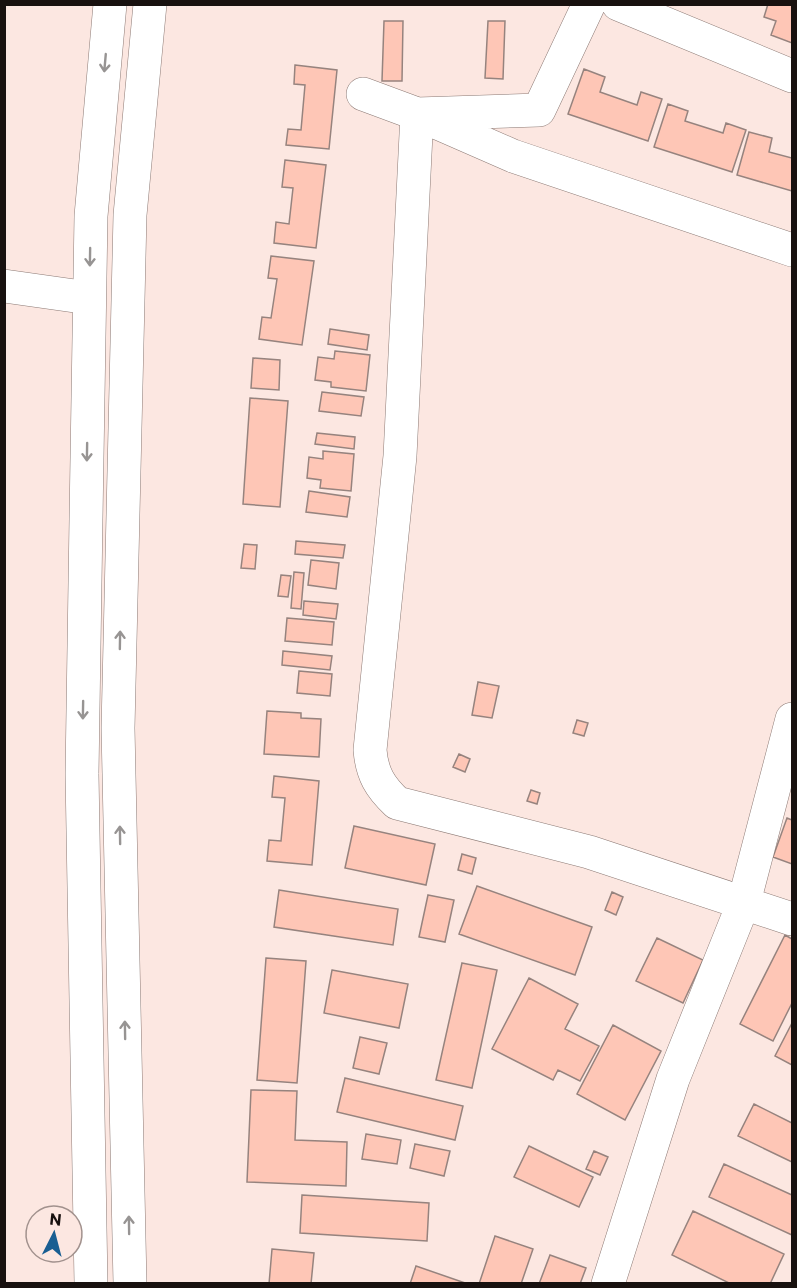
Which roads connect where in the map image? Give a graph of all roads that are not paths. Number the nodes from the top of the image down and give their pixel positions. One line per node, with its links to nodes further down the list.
1 (110, 4): 10 (main road, one-way to 10)
2 (150, 4): 15 (main road, one-way to 2)
3 (589, 4): 7 (main road)
4 (618, 4): 5 (main road)
5 (792, 76)
6 (363, 94): 7 (main road)
7 (417, 114): 8 (main road); 12 (main road)
8 (792, 250)
9 (4, 286): 10 (main road)
10 (89, 298): 14 (main road, one-way to 14)
11 (792, 719): 12 (main road)
12 (744, 902): 13 (main road); 16 (main road)
13 (792, 919)
14 (91, 1284)
15 (130, 1284)
16 (608, 1284)

